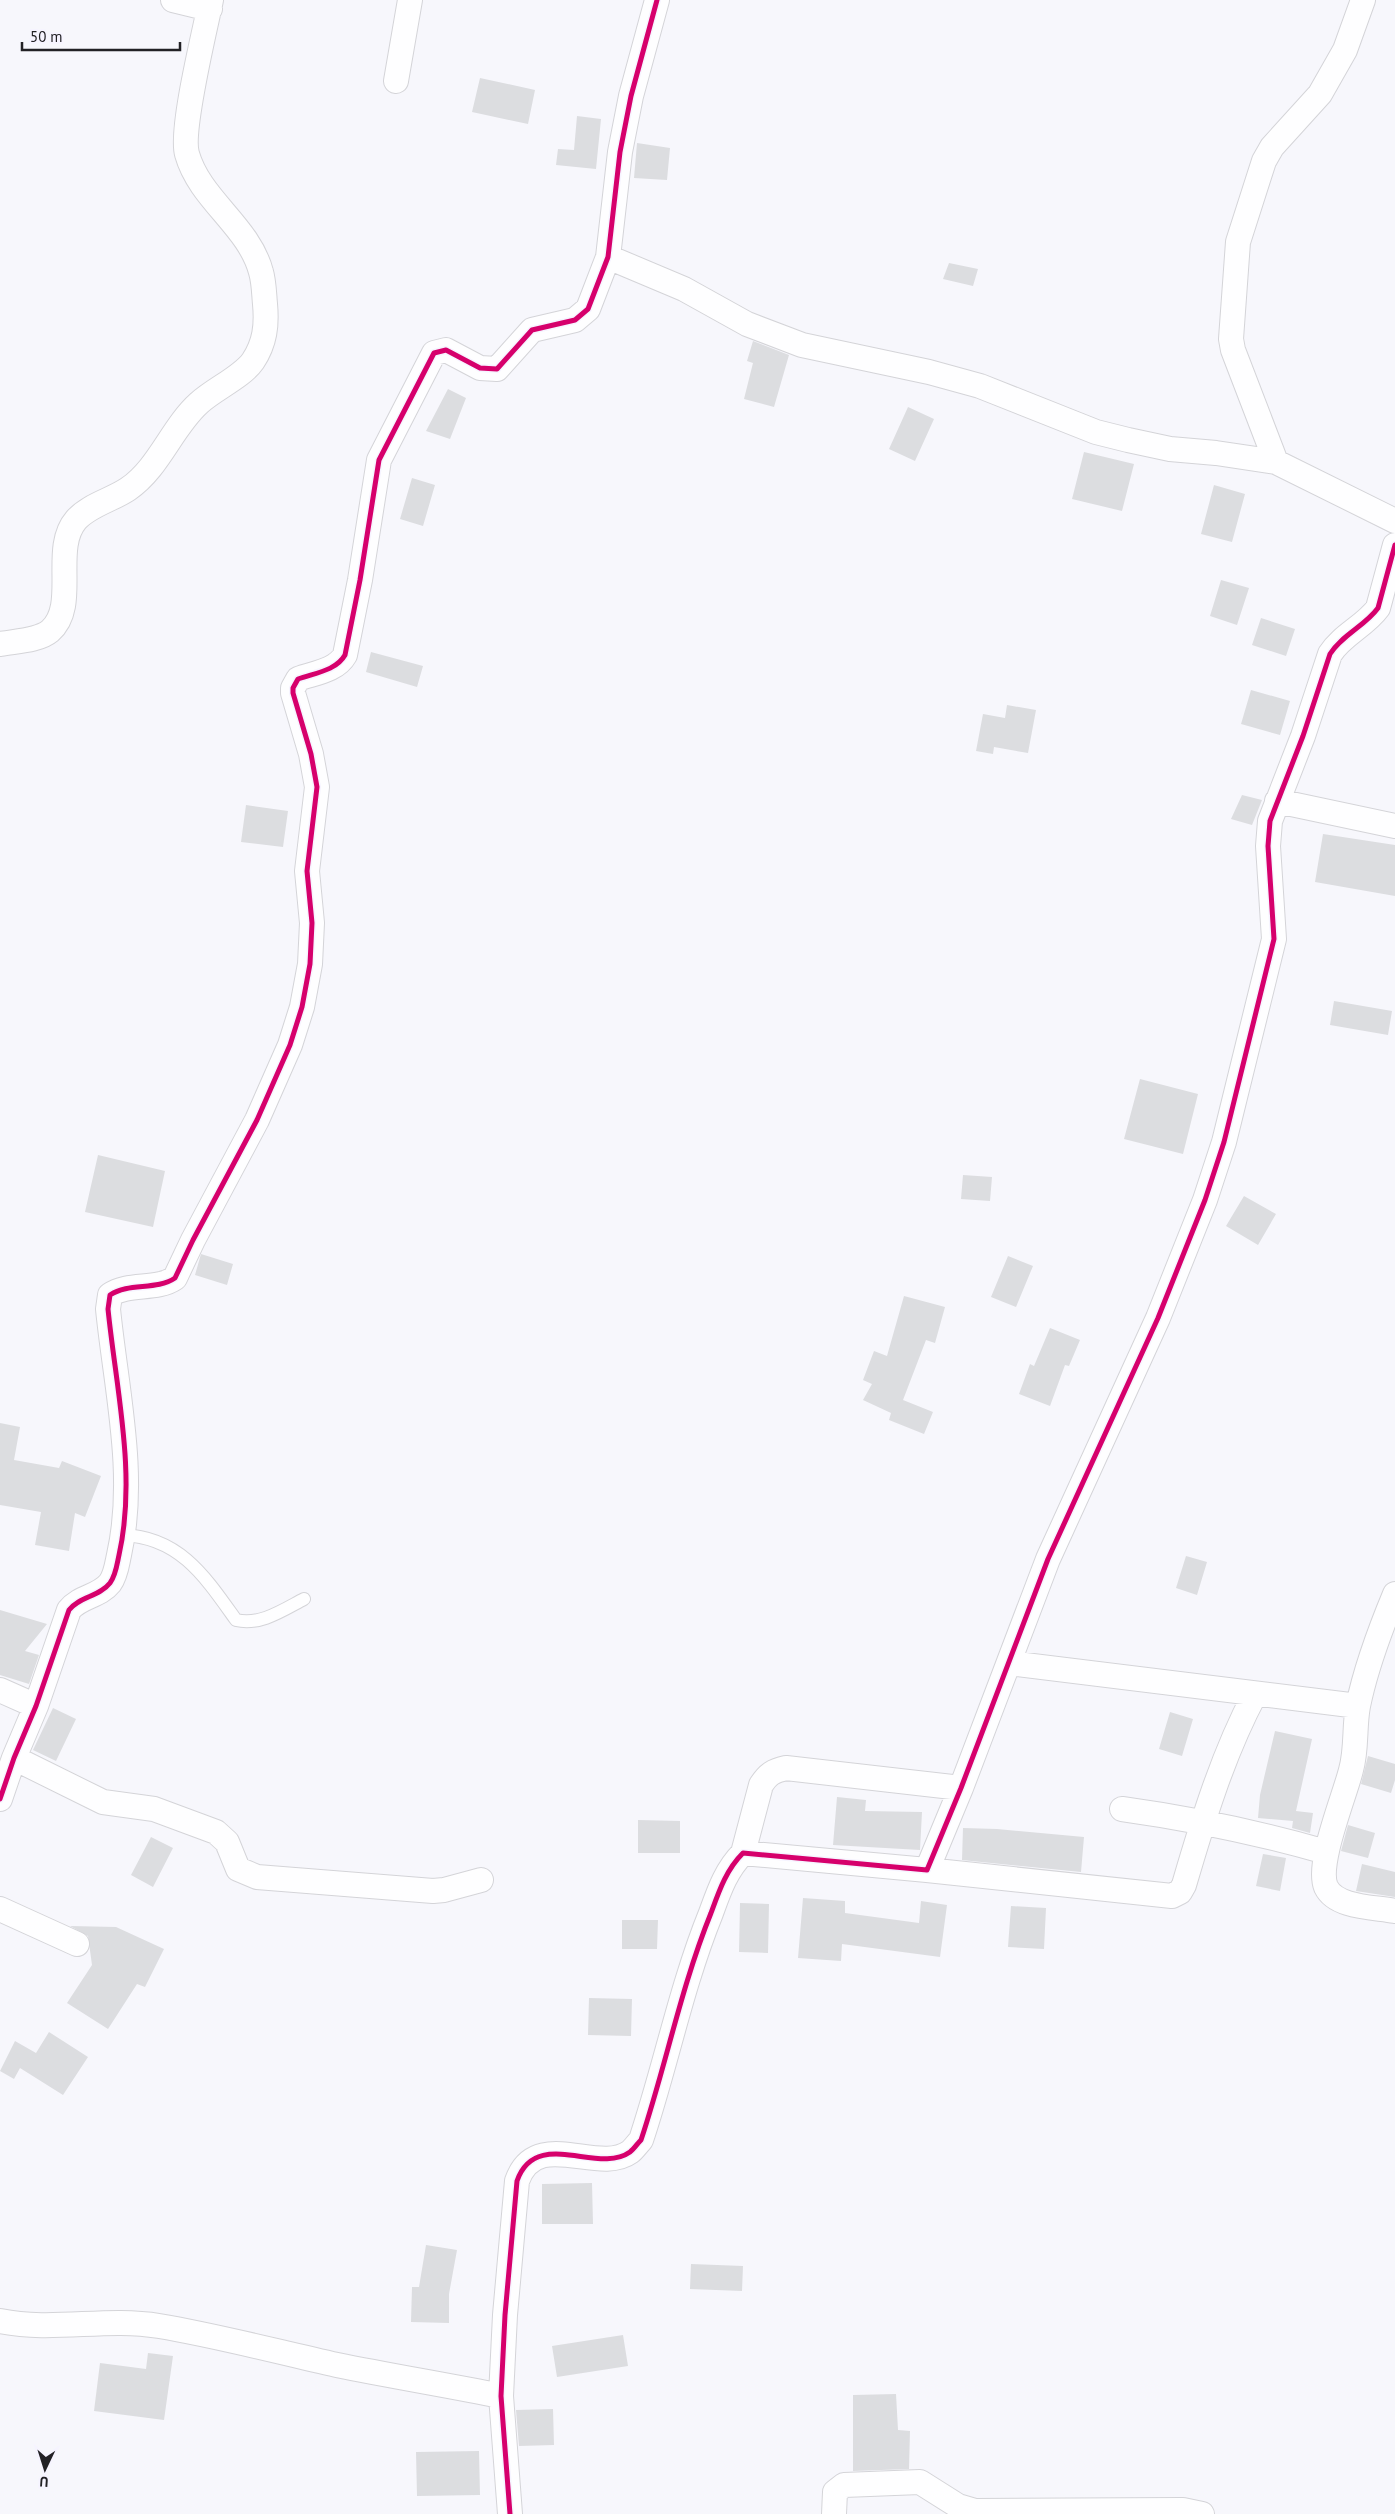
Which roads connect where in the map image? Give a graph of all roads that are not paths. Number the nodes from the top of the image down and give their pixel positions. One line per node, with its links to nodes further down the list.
1 (173, 0): 5 (street)
2 (410, 0): 6 (street)
3 (657, 0): 7 (street)
4 (1363, 0): 8 (street)
5 (210, 4): 11 (street)
6 (396, 81)
7 (608, 256): 8 (street); 14 (street)
8 (1276, 462): 9 (street)
9 (1395, 521)
10 (1395, 544): 12 (street)
11 (0, 644)
12 (1277, 801): 13 (street); 17 (street)
13 (1395, 826)
14 (123, 1535): 16 (lane); 20 (street)
15 (1395, 1594): 21 (street)
16 (304, 1599)
17 (1009, 1663): 19 (street); 23 (street)
18 (0, 1690): 20 (street)
19 (1255, 1694): 21 (street); 26 (street)
20 (36, 1706): 22 (street)
21 (1358, 1706): 27 (street)
22 (14, 1758): 24 (street); 30 (street)
23 (961, 1788): 28 (street); 29 (street)
24 (0, 1799)
25 (1122, 1809): 26 (street)
26 (1203, 1820): 27 (street); 29 (street)
27 (1326, 1852): 32 (street)
28 (744, 1853): 29 (street); 35 (street)
29 (927, 1870)
30 (481, 1880)
31 (0, 1910): 33 (street)
32 (1395, 1910)
33 (77, 1944)
34 (0, 2321): 35 (street)
35 (501, 2396): 36 (street)
36 (510, 2514)
37 (834, 2514): 38 (street)
38 (1202, 2514)

